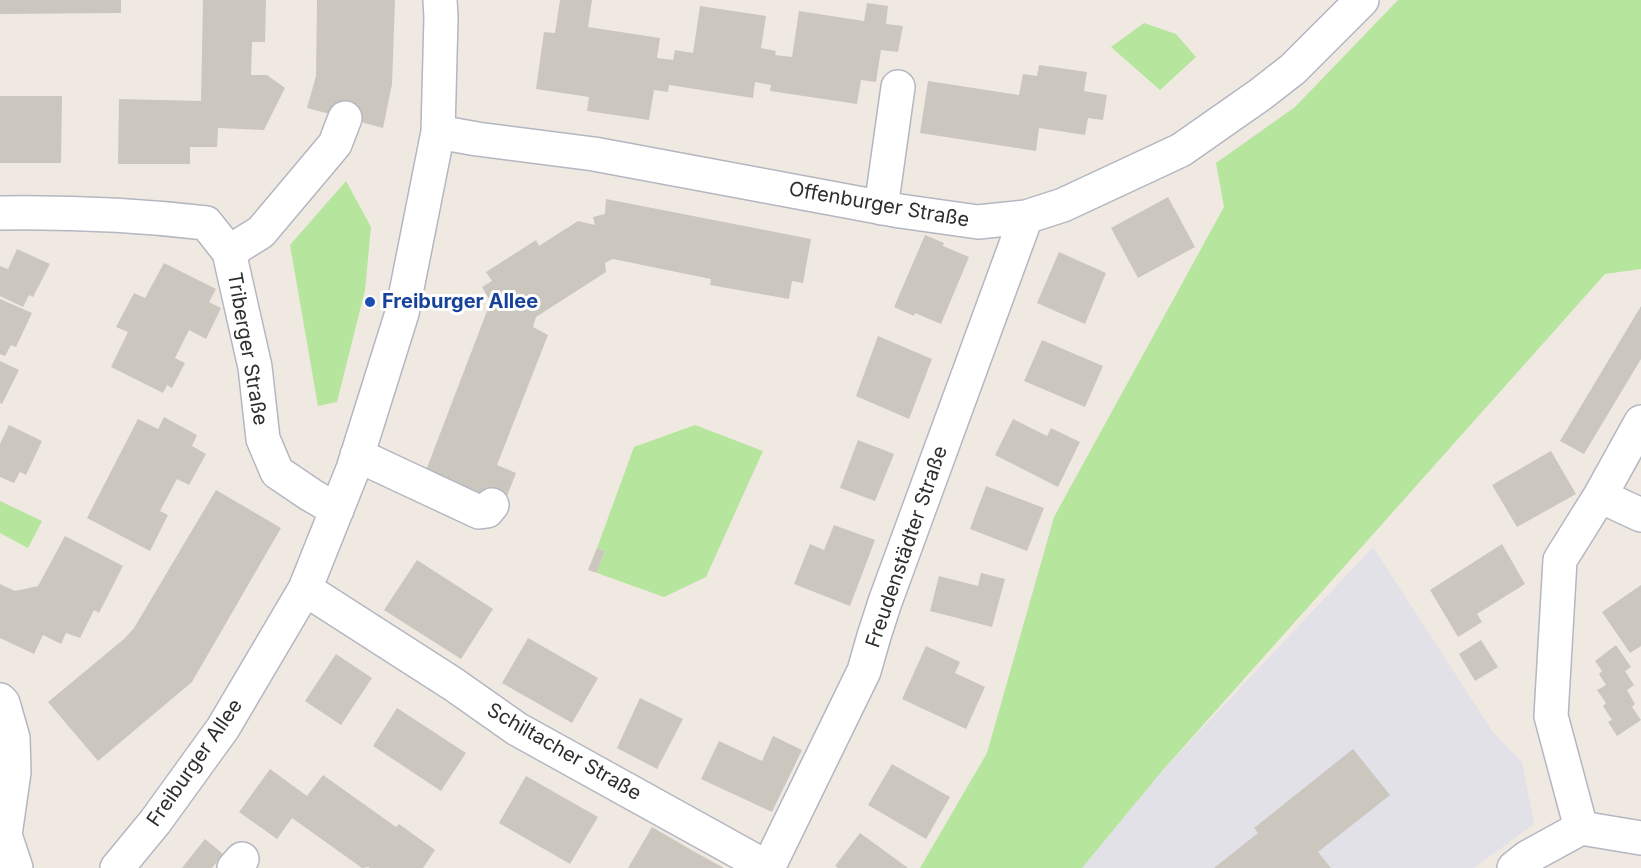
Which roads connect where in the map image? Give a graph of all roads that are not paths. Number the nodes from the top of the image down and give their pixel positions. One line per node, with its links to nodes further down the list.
1 (440, 0): 5 (street, Freiburger Allee)
2 (1362, 0): 8 (street, Offenburger Straße)
3 (908, 93): 6 (street)
4 (345, 118): 9 (street)
5 (438, 132): 6 (street, Offenburger Straße); 11 (street, Freiburger Allee)
6 (890, 209): 8 (street, Offenburger Straße)
7 (0, 213): 9 (street, Triberger Straße)
8 (1026, 217): 23 (street, Freudenstädter Straße)
9 (229, 252): 14 (street, Triberger Straße)
10 (1641, 422): 12 (street)
11 (357, 455): 13 (street); 14 (street, Freiburger Allee)
12 (1600, 496): 15 (street); 18 (street)
13 (492, 505)
14 (337, 510): 16 (street, Freiburger Allee)
15 (1641, 514)
16 (305, 589): 22 (street, Freiburger Allee); 23 (street, Schiltacher Straße)
17 (0, 700): 21 (street)
18 (1581, 828): 19 (street); 20 (street)
19 (1641, 838)
20 (1525, 864)
21 (16, 868)
22 (117, 868)
23 (768, 868)

